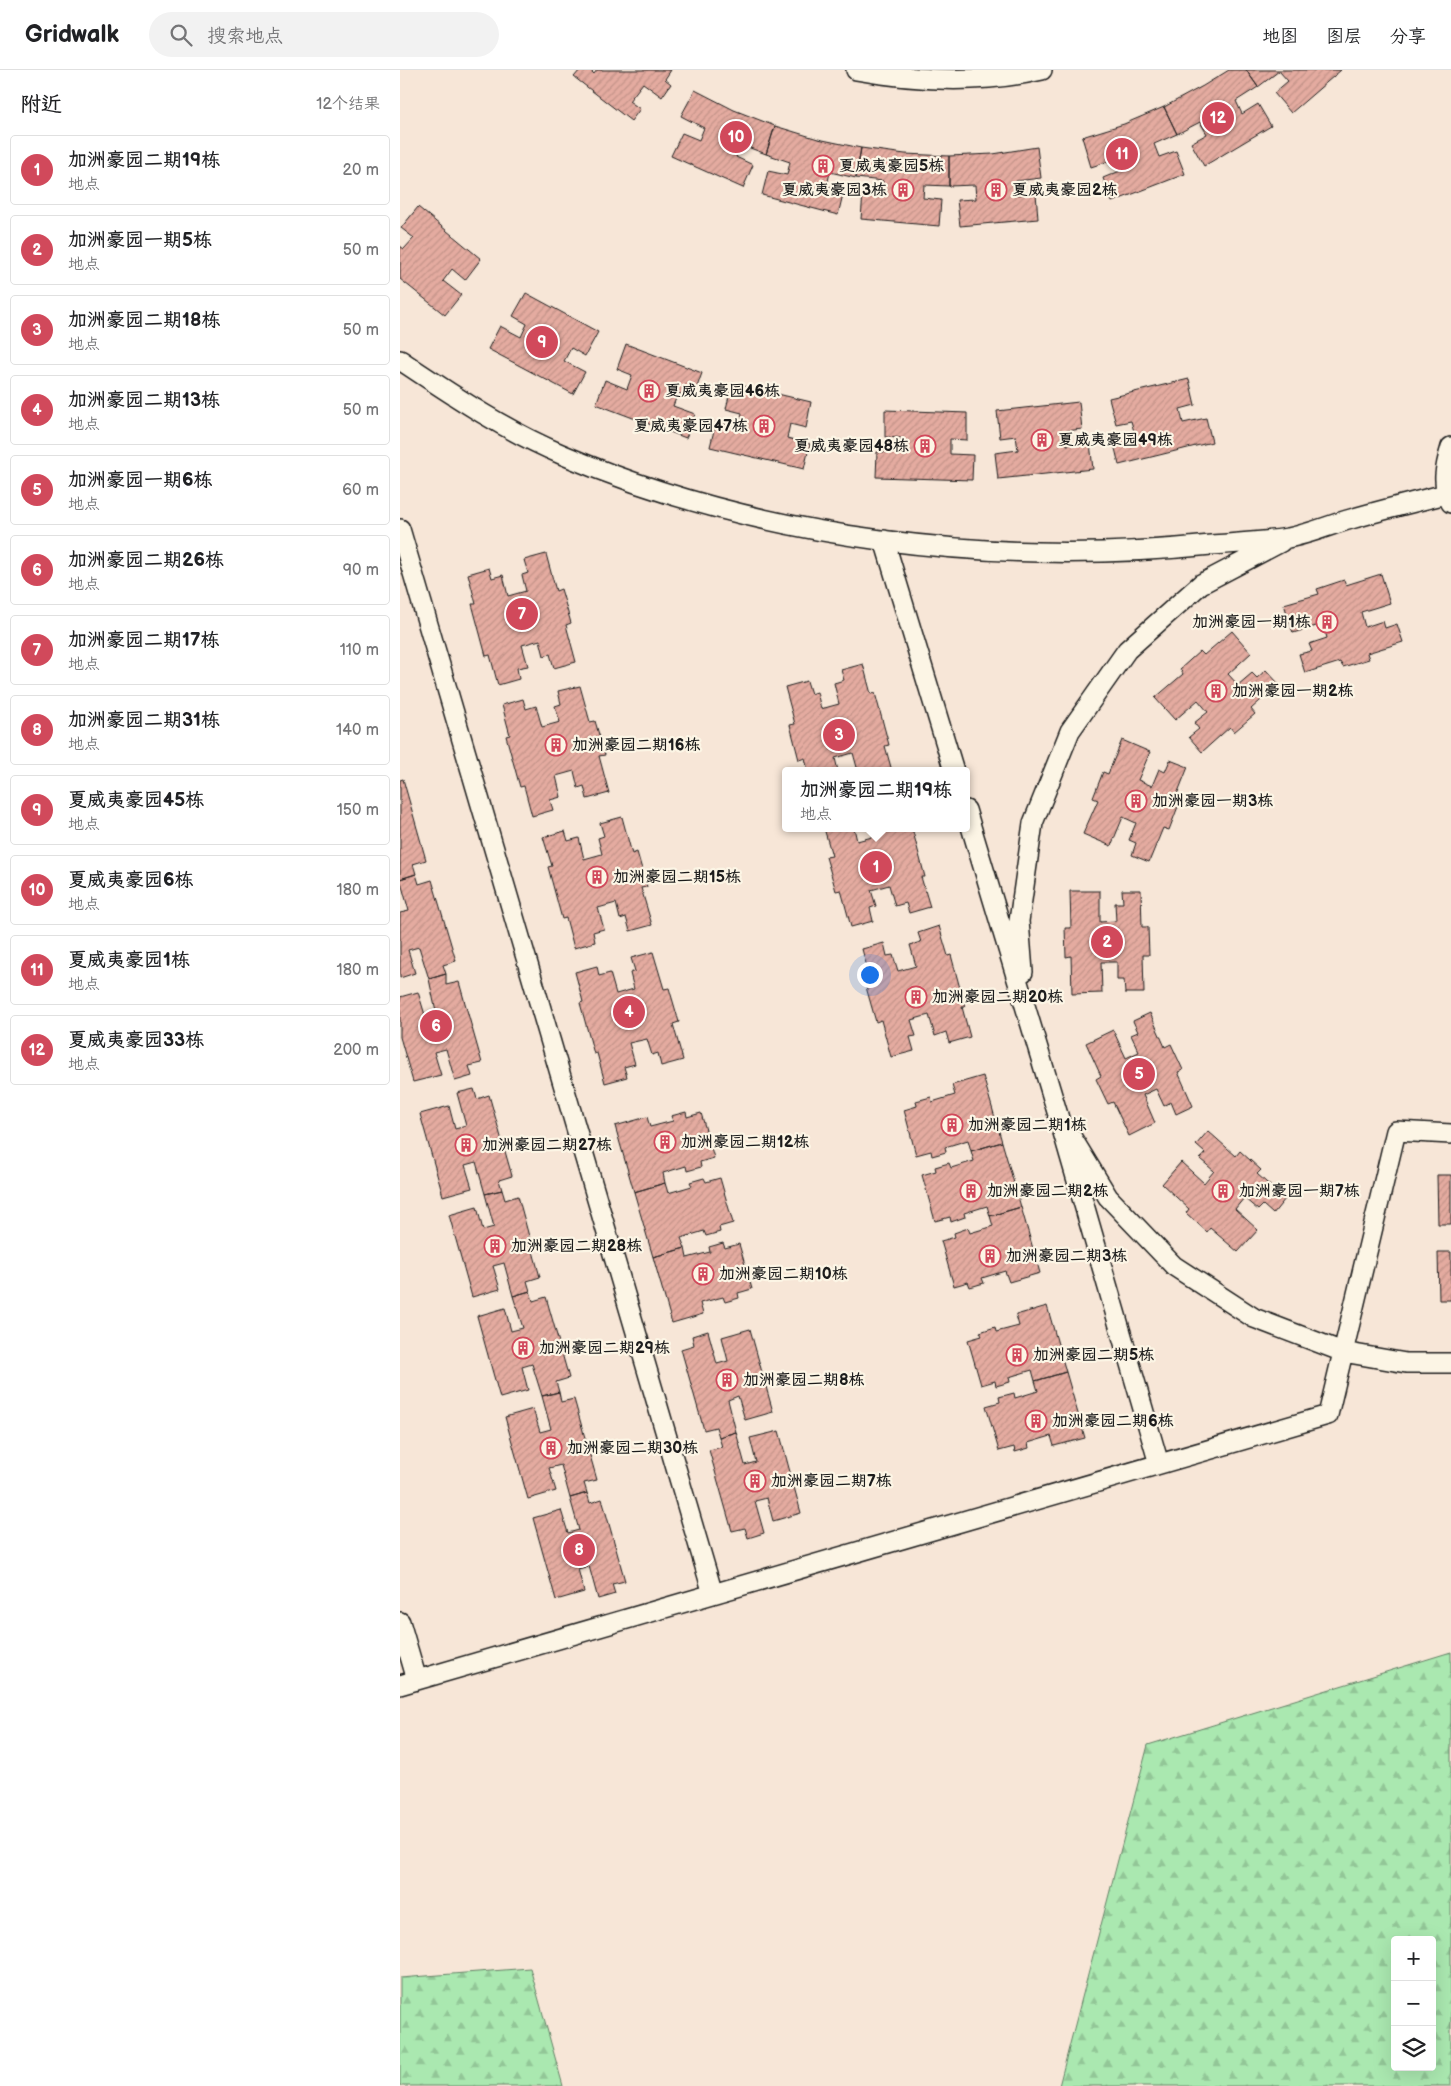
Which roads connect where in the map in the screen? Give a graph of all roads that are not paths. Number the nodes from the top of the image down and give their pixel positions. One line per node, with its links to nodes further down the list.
1 (856, 70): 2 (lane)
2 (1042, 70)
3 (400, 360): 8 (lane)
4 (1451, 447): 5 (lane)
5 (1449, 498): 7 (lane)
6 (400, 529): 17 (lane)
7 (1289, 538): 8 (lane); 11 (lane)
8 (884, 540): 9 (lane)
9 (953, 767)
10 (970, 823): 11 (lane)
11 (1026, 1010): 12 (lane)
12 (1058, 1115): 14 (lane); 16 (lane)
13 (1451, 1134): 14 (lane)
14 (1343, 1352): 15 (lane); 16 (lane)
15 (1451, 1363)
16 (1159, 1464): 17 (lane)
17 (713, 1594): 19 (lane)
18 (400, 1622): 19 (lane)
19 (408, 1683)

